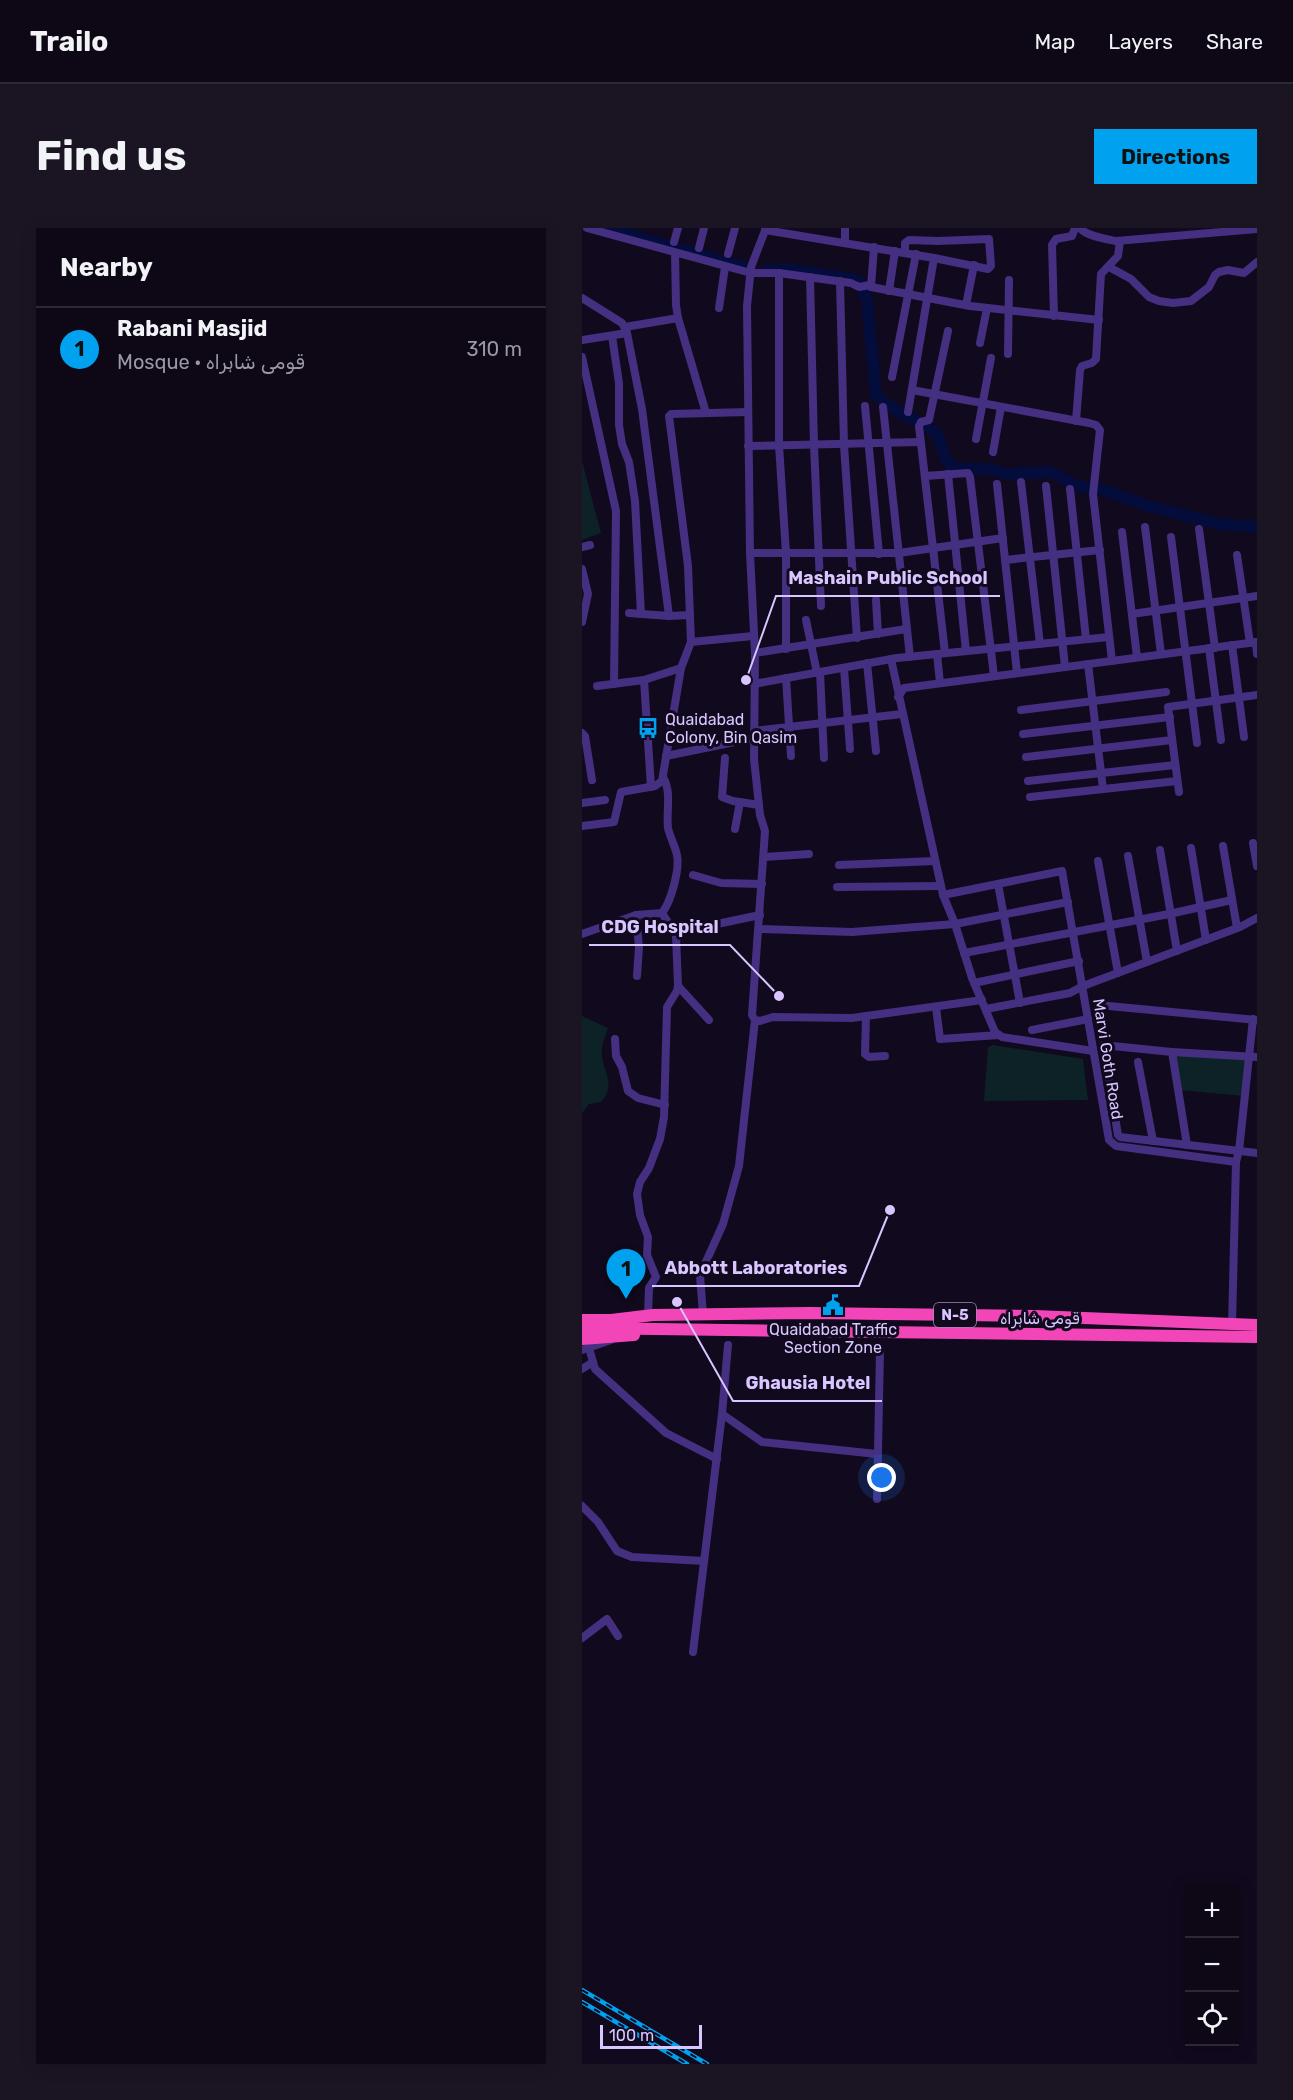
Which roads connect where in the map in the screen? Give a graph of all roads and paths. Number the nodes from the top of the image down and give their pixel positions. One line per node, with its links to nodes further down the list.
1 (587, 228): 16 (street)
2 (678, 228): 11 (street)
3 (704, 228): 13 (street)
4 (735, 228): 18 (street)
5 (845, 228): 12 (street)
6 (1075, 228): 39 (street)
7 (1080, 228): 10 (street)
8 (1256, 228): 10 (street)
9 (765, 229): 12 (street); 25 (street)
10 (1120, 241): 24 (street)
11 (674, 242)
12 (845, 243): 14 (street)
13 (699, 248)
14 (874, 248): 15 (street); 30 (street)
15 (895, 251): 17 (street); 31 (street)
16 (675, 253): 23 (street); 40 (street)
17 (904, 253): 19 (street); 22 (street)
18 (728, 254)
19 (916, 254): 20 (street); 32 (street)
20 (934, 258): 22 (street); 34 (street)
21 (1257, 262): 24 (street)
22 (974, 265): 35 (street)
23 (725, 267): 25 (street); 36 (street)
24 (1109, 267): 41 (street)
25 (751, 270): 26 (street); 57 (street)
26 (779, 273): 27 (street); 65 (street)
27 (810, 277): 29 (street); 66 (street)
28 (1009, 280): 38 (street)
29 (840, 281): 30 (street); 67 (street)
30 (865, 286): 31 (street)
31 (889, 291): 32 (street)
32 (909, 294): 34 (street); 50 (street)
33 (582, 298): 42 (street)
34 (929, 298): 35 (street); 51 (street)
35 (966, 305): 37 (street)
36 (719, 308)
37 (987, 308): 38 (street); 46 (street)
38 (1008, 311): 39 (street); 47 (street)
39 (1054, 316): 41 (street)
40 (678, 318): 42 (street); 59 (street)
41 (1099, 320): 60 (street)
42 (626, 330): 44 (street); 109 (street)
43 (948, 331): 52 (street)
44 (612, 336): 45 (street); 106 (street)
45 (582, 340)
46 (980, 343)
47 (1008, 354)
48 (582, 357): 149 (street)
49 (991, 358): 53 (street)
50 (892, 377)
51 (912, 390): 52 (street); 58 (street)
52 (935, 395): 53 (street); 62 (street)
53 (983, 404): 56 (street); 61 (street)
54 (865, 406): 64 (street)
55 (883, 407): 63 (street)
56 (1001, 407): 60 (street); 69 (street)
57 (747, 412): 59 (street); 68 (street)
58 (908, 412)
59 (706, 413): 108 (street)
60 (1076, 421): 84 (street)
61 (976, 440)
62 (920, 442): 63 (street); 71 (street)
63 (887, 443): 64 (street); 89 (street)
64 (869, 444): 67 (street); 90 (street)
65 (778, 445): 66 (street); 68 (street); 86 (street)
66 (814, 445): 67 (street); 87 (street)
67 (844, 445): 88 (street)
68 (748, 446): 85 (street)
69 (993, 452)
70 (948, 474): 71 (street); 81 (street); 82 (street)
71 (925, 476): 83 (street)
72 (1021, 482): 94 (street)
73 (997, 484): 80 (street)
74 (1046, 486): 93 (street)
75 (1070, 489): 91 (street)
76 (1144, 527): 104 (street)
77 (1199, 530): 101 (street)
78 (1122, 532): 107 (street)
79 (1171, 537): 103 (street)
80 (1003, 538): 81 (street); 95 (street)
81 (978, 542): 82 (street); 127 (street)
82 (955, 546): 83 (street); 128 (street)
83 (933, 549): 89 (street); 131 (street)
84 (1100, 550): 91 (street); 115 (street)
85 (750, 553): 86 (street); 114 (street)
86 (786, 553): 87 (street); 126 (street)
87 (818, 553): 88 (street); 102 (street)
88 (851, 553): 90 (street); 116 (street)
89 (899, 553): 90 (street); 112 (street)
90 (879, 554)
91 (1077, 554): 93 (street); 117 (street)
92 (1237, 555): 98 (street)
93 (1054, 556): 94 (street); 118 (street)
94 (1030, 557): 95 (street); 121 (street)
95 (1005, 560): 124 (street)
96 (582, 569): 100 (street)
97 (1257, 596): 98 (street)
98 (1243, 598): 101 (street); 120 (street)
99 (876, 600): 113 (street)
100 (584, 601): 111 (street)
101 (1208, 604): 103 (street); 125 (street)
102 (821, 606)
103 (1180, 608): 104 (street); 129 (street)
104 (1155, 611): 107 (street); 132 (street)
105 (629, 613): 106 (street)
106 (641, 614): 109 (street)
107 (1132, 614): 135 (street)
108 (690, 615): 109 (street); 119 (street)
109 (669, 616)
110 (806, 620): 122 (street)
111 (582, 622)
112 (906, 629): 113 (street); 134 (street)
113 (878, 634): 116 (street)
114 (753, 636): 119 (street); 130 (street)
115 (1109, 637): 117 (street); 137 (street)
116 (857, 638): 122 (street)
117 (1086, 639): 118 (street)
118 (1062, 641): 121 (street); 140 (street)
119 (691, 642): 141 (street)
120 (1254, 643): 123 (street); 133 (street)
121 (1040, 644): 124 (street)
122 (811, 645): 126 (street); 143 (street)
123 (1232, 645): 125 (street); 155 (street)
124 (1015, 646): 127 (street); 144 (street)
125 (1212, 648): 129 (street); 157 (street)
126 (786, 649): 130 (street)
127 (990, 649): 128 (street); 145 (street)
128 (966, 651): 131 (street)
129 (1186, 651): 132 (street); 158 (street)
130 (755, 653): 150 (street)
131 (941, 654): 134 (street); 148 (street)
132 (1161, 654): 135 (street)
133 (1257, 654)
134 (910, 657): 136 (street)
135 (1137, 657): 137 (street)
136 (891, 659): 138 (street); 154 (street)
137 (1112, 661): 139 (street)
138 (867, 663): 142 (street); 161 (street)
139 (1088, 664): 140 (street); 156 (street)
140 (1065, 667): 144 (street)
141 (681, 668): 147 (street); 177 (street)
142 (844, 668): 143 (street); 163 (street)
143 (819, 672): 146 (street); 164 (street)
144 (1017, 673): 145 (street)
145 (994, 676): 148 (street)
146 (786, 678): 150 (street); 166 (street)
147 (644, 680): 149 (street); 188 (street)
148 (940, 683): 154 (street)
149 (614, 684): 151 (street)
150 (754, 684): 168 (street)
151 (597, 686)
152 (1166, 692): 156 (street)
153 (1257, 695): 155 (street)
154 (898, 697): 160 (street)
155 (1238, 697): 157 (street); 170 (street)
156 (1093, 701): 159 (street); 165 (street)
157 (1215, 702): 158 (street); 172 (street)
158 (1192, 704): 162 (street); 173 (street)
159 (1021, 710)
160 (902, 714): 161 (street); 205 (street)
161 (872, 717): 163 (street); 176 (street)
162 (1170, 717): 165 (street); 171 (street)
163 (848, 721): 164 (street); 175 (street)
164 (822, 724): 166 (street); 181 (street)
165 (1095, 725): 169 (street); 174 (street)
166 (789, 726): 168 (street); 178 (street)
167 (582, 733): 185 (street)
168 (754, 734): 177 (street); 195 (street)
169 (1023, 734)
170 (1244, 737)
171 (1172, 740): 174 (street); 182 (street)
172 (1221, 740)
173 (1197, 743)
174 (1099, 748): 179 (street); 183 (street)
175 (850, 750)
176 (876, 751)
177 (666, 756): 184 (street)
178 (791, 756)
179 (1026, 757)
180 (725, 758): 193 (street)
181 (824, 758)
182 (1175, 765): 183 (street); 187 (street)
183 (1102, 772): 186 (street); 189 (street)
184 (663, 777): 188 (street); 218 (street)
185 (592, 780)
186 (1028, 781)
187 (1177, 781): 189 (street); 190 (street)
188 (651, 787): 196 (street)
189 (1103, 789): 191 (street)
190 (1179, 792)
191 (1030, 797)
192 (605, 800): 194 (street)
193 (740, 802): 195 (street); 197 (street)
194 (582, 803)
195 (759, 805): 204 (street)
196 (582, 826)
197 (735, 829)
198 (1253, 843): 208 (street)
199 (1223, 846): 215 (street)
200 (1191, 848): 217 (street)
201 (1160, 850): 220 (street)
202 (809, 854): 204 (street)
203 (1128, 856): 224 (street)
204 (764, 857): 210 (street)
205 (935, 861): 207 (street); 212 (street)
206 (1098, 861): 226 (street)
207 (839, 865)
208 (1257, 866)
209 (693, 875): 210 (street)
210 (762, 884): 222 (street)
211 (998, 884): 214 (street); 216 (street, Marvi Goth Road); 219 (street)
212 (941, 886): 213 (street); 214 (street)
213 (837, 887)
214 (943, 895): 225 (street)
215 (1232, 900): 217 (street); 227 (street)
216 (1068, 902): 219 (street); 229 (street, Marvi Goth Road)
217 (1201, 908): 220 (street); 232 (street)
218 (662, 913): 221 (street); 231 (street)
219 (1004, 913): 225 (street); 233 (street)
220 (1170, 914): 224 (street); 234 (street)
221 (636, 915): 230 (street); 240 (street)
222 (760, 915): 228 (street); 231 (street)
223 (1257, 918): 227 (street)
224 (1139, 919): 226 (street); 237 (street)
225 (955, 924): 228 (street); 235 (street)
226 (1109, 925): 229 (street); 238 (street)
227 (1238, 928): 232 (street)
228 (759, 929): 253 (street)
229 (1073, 932): 233 (street); 236 (street, Marvi Goth Road)
230 (582, 934)
231 (676, 935): 242 (street)
232 (1206, 940): 234 (street)
233 (1007, 944): 235 (street); 239 (street)
234 (1177, 951): 237 (street)
235 (964, 953): 241 (street)
236 (1079, 961): 239 (street); 243 (street, Marvi Goth Road)
237 (1147, 962): 238 (street)
238 (1118, 973): 243 (street)
239 (1015, 974): 241 (street); 245 (street)
240 (638, 976)
241 (974, 982): 244 (street)
242 (678, 986): 252 (street); 262 (street)
243 (1083, 986): 245 (street); 250 (street, Marvi Goth Road)
244 (982, 1000): 247 (street); 248 (street)
245 (1020, 1003): 248 (street)
246 (1098, 1005): 251 (street)
247 (936, 1007): 249 (street); 255 (street)
248 (986, 1010): 255 (street)
249 (866, 1016): 253 (street); 259 (street)
250 (1088, 1019): 254 (street); 257 (street, Marvi Goth Road)
251 (1255, 1019): 260 (street)
252 (709, 1020)
253 (755, 1020): 270 (street)
254 (1032, 1030)
255 (999, 1035): 257 (street)
256 (615, 1039): 262 (street)
257 (1093, 1052): 267 (street, Marvi Goth Road)
258 (1172, 1052): 260 (street); 263 (street); 264 (street)
259 (885, 1056)
260 (1253, 1057): 265 (street)
261 (1138, 1062): 263 (street)
262 (665, 1105): 269 (street)
263 (1153, 1141): 264 (street)
264 (1187, 1145): 265 (street)
265 (1239, 1151): 266 (street); 267 (street)
266 (1257, 1153)
267 (1236, 1162): 273 (street)
268 (582, 1312): 269 (highway)
269 (651, 1315): 270 (highway, قومی شاہراہ / N-5); 272 (highway, قومی شاہراہ / N-5)
270 (703, 1315): 273 (highway, قومی شاہراہ / N-5)
271 (582, 1320): 272 (highway, N-5)
272 (609, 1324): 275 (highway, N-5); 276 (highway, قومی شاہراہ / N-5)
273 (1232, 1325): 274 (highway, قومی شاہراہ / N-5)
274 (1257, 1325)
275 (582, 1329)
276 (656, 1331): 277 (highway, قومی شاہراہ / N-5); 279 (highway)
277 (1257, 1336)
278 (728, 1345): 283 (street)
279 (584, 1346): 281 (street)
280 (880, 1352): 284 (street)
281 (592, 1362): 282 (street); 285 (street)
282 (582, 1369)
283 (722, 1414): 284 (street); 285 (street)
284 (877, 1454): 286 (street)
285 (717, 1459): 288 (street)
286 (877, 1499)
287 (582, 1506): 288 (street)
288 (704, 1561): 291 (street)
289 (618, 1636): 290 (street)
290 (582, 1638)
291 (693, 1652)

